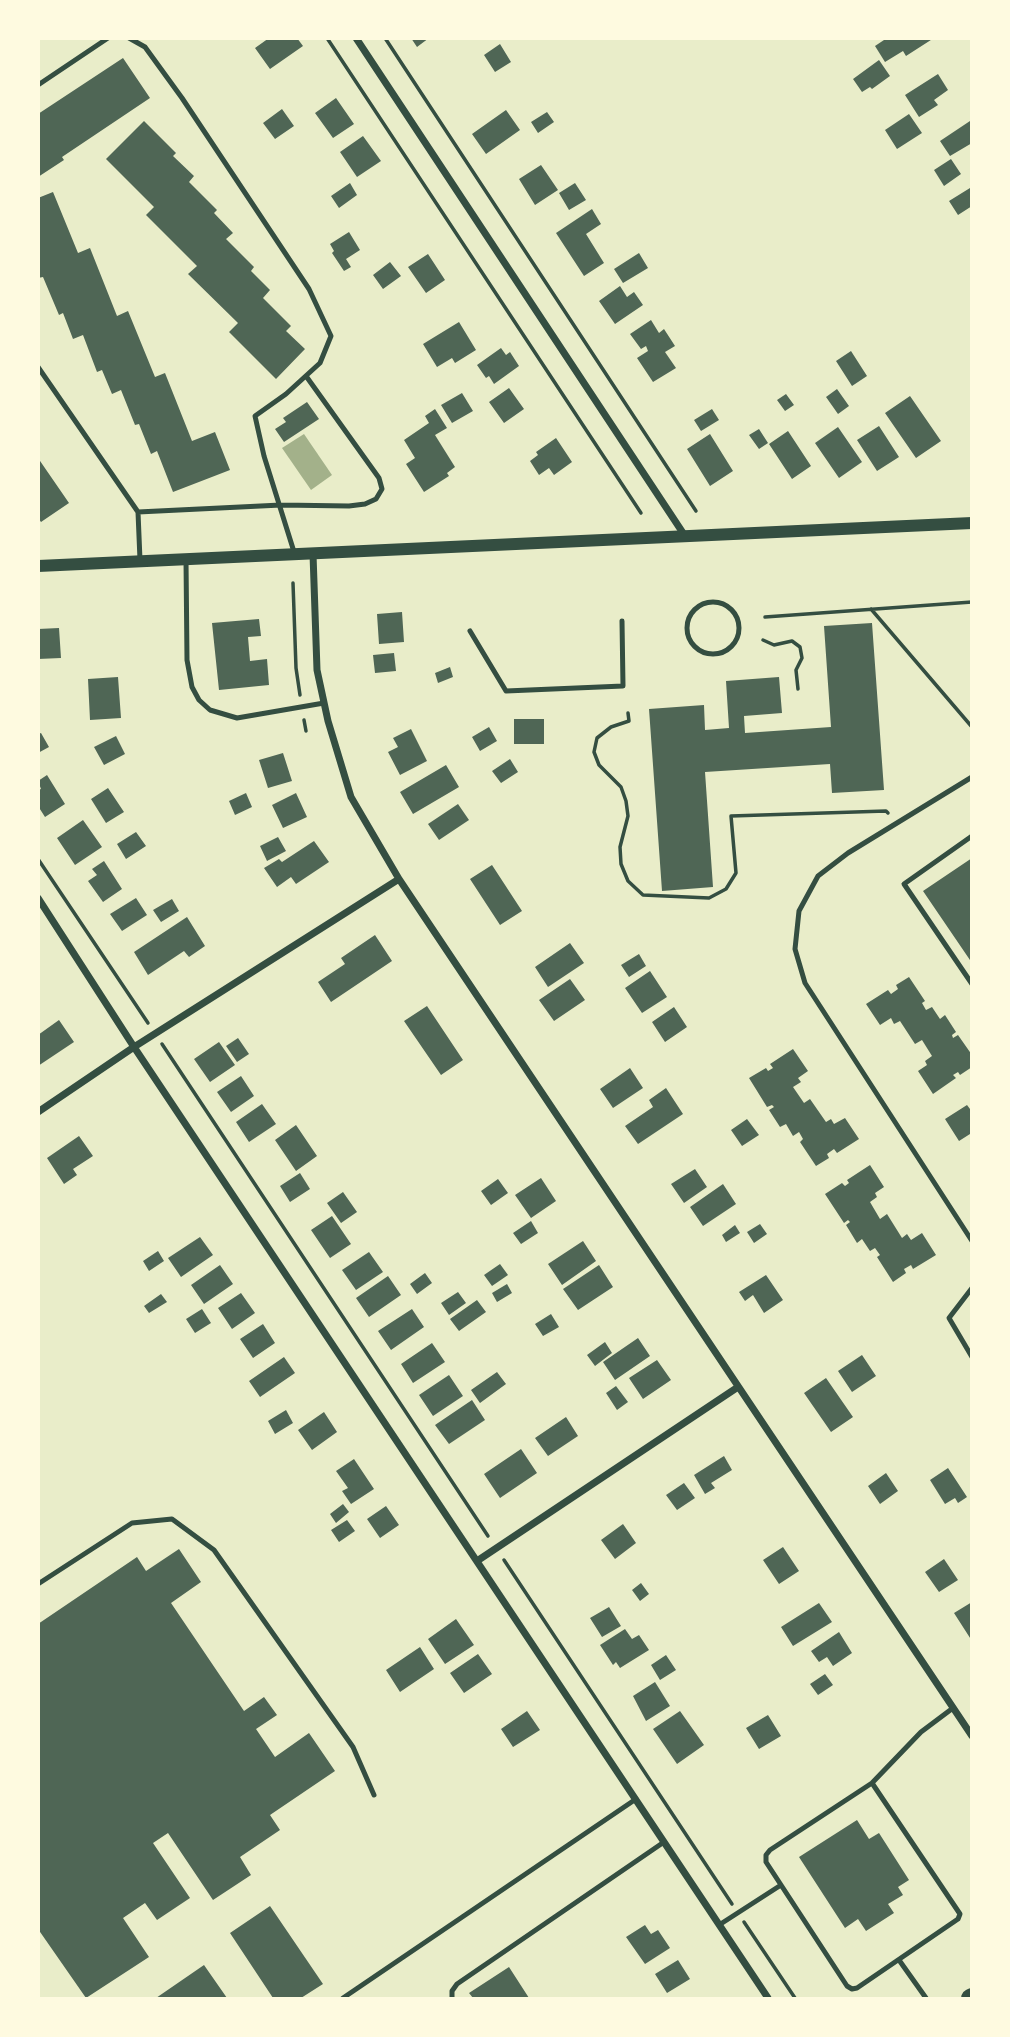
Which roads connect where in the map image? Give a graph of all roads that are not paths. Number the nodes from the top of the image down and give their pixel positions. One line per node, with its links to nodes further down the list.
1 (108, 38): 4 (lane)
2 (129, 38): 6 (lane)
3 (356, 38): 10 (street)
4 (38, 85)
5 (38, 367): 8 (lane)
6 (306, 376): 7 (lane); 7 (lane)
7 (281, 505): 8 (lane); 12 (lane)
8 (138, 512): 14 (lane)
9 (971, 523): 10 (street)
10 (685, 536): 11 (street)
11 (313, 554): 12 (street); 19 (street)
12 (295, 556): 13 (street)
13 (186, 559): 14 (street); 19 (lane)
14 (140, 561): 15 (street)
15 (38, 566)
16 (730, 607): 16 (lane)
17 (622, 621): 18 (lane)
18 (470, 631)
19 (324, 703): 22 (street)
20 (971, 777): 27 (lane)
21 (971, 836): 24 (lane)
22 (399, 879): 25 (street); 30 (street)
23 (38, 898): 25 (street)
24 (971, 984)
25 (134, 1046): 26 (street); 31 (street)
26 (38, 1112)
27 (971, 1241)
28 (971, 1288): 29 (lane)
29 (971, 1357)
30 (738, 1387): 31 (street); 33 (street)
31 (477, 1561): 37 (street)
32 (38, 1584): 36 (lane)
33 (953, 1708): 34 (street); 35 (lane)
34 (971, 1735)
35 (872, 1783): 39 (lane); 41 (lane)
36 (374, 1795)
37 (636, 1799): 38 (street); 42 (lane)
38 (664, 1842): 40 (street); 43 (lane)
39 (781, 1885): 40 (lane); 41 (lane)
40 (719, 1925): 44 (street)
41 (899, 1960): 45 (lane)
42 (343, 1998)
43 (452, 1998)
44 (768, 1998)
45 (926, 1998)

